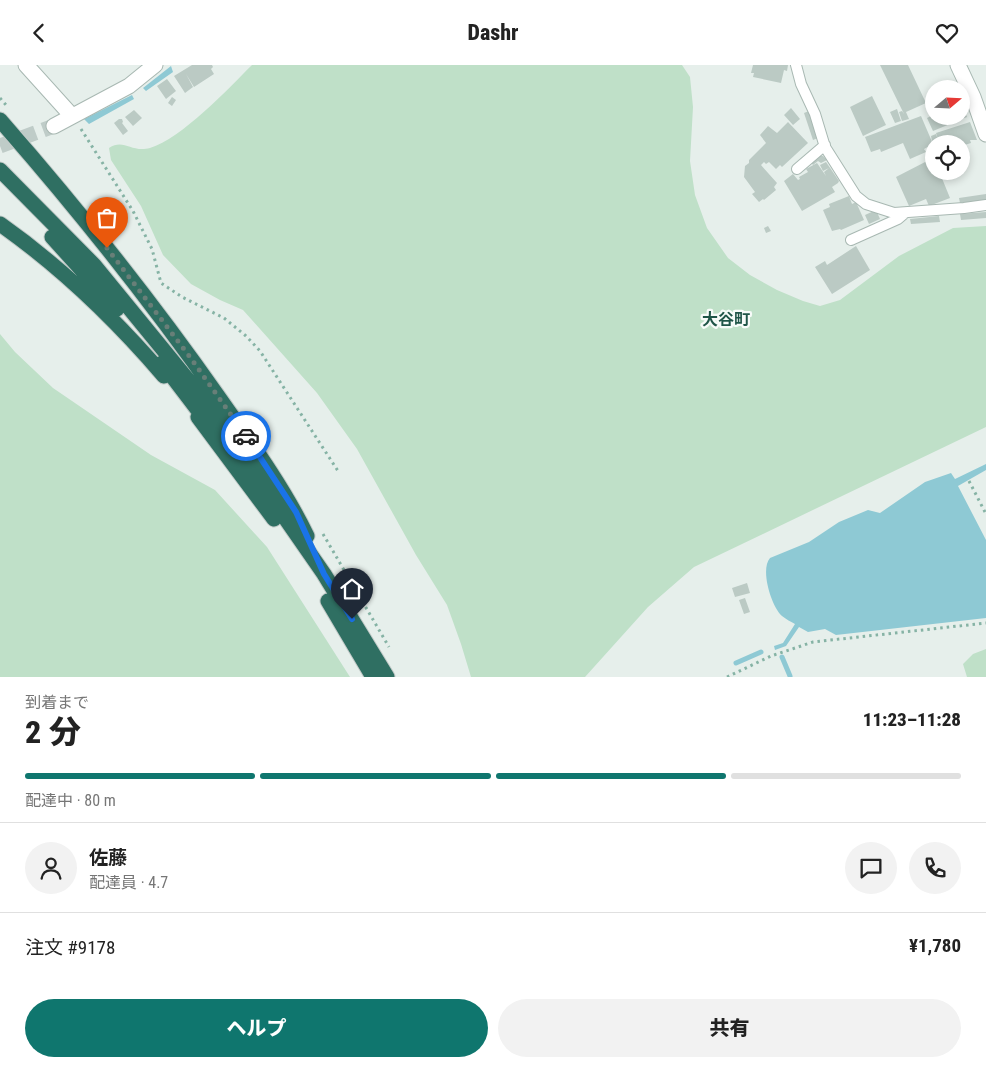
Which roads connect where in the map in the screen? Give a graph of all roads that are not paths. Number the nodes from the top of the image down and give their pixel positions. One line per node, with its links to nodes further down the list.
1 (26, 65): 5 (street)
2 (155, 65): 5 (street)
3 (796, 65): 9 (lane)
4 (958, 65): 8 (street)
5 (72, 117): 7 (street)
6 (0, 120): 18 (highway)
7 (54, 126)
8 (986, 134)
9 (824, 145): 10 (lane); 14 (lane)
10 (796, 169)
11 (0, 170): 18 (highway)
12 (0, 184): 17 (highway)
13 (986, 205): 14 (lane)
14 (905, 213): 16 (lane)
15 (0, 224): 17 (highway)
16 (851, 240)
17 (282, 530): 19 (highway)
18 (324, 574): 20 (highway)
19 (373, 677)
20 (387, 677)

